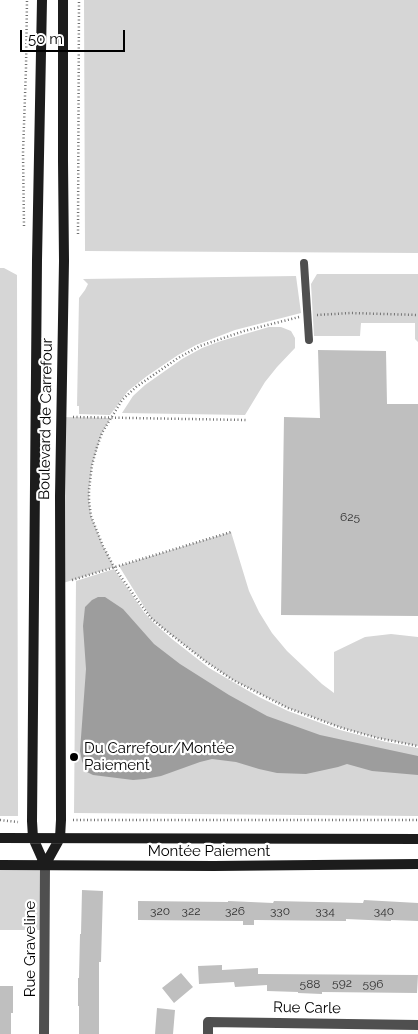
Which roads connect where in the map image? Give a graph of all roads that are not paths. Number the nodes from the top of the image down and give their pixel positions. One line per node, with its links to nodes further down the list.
1 (42, 0): 6 (street, Boulevard de Carrefour)
2 (63, 0): 7 (street, Boulevard de Carrefour)
3 (304, 263): 4 (lane)
4 (309, 340)
5 (0, 838): 6 (street, Montée Paiement)
6 (33, 838): 7 (street, Montée Paiement); 11 (street)
7 (60, 838): 8 (street, Montée Paiement); 11 (street)
8 (418, 839)
9 (418, 864): 11 (street, Montée Paiement)
10 (0, 865): 11 (street, Montée Paiement)
11 (45, 865): 13 (street, Rue Graveline)
12 (418, 1025): 14 (street, Rue Carle)
13 (44, 1034)
14 (208, 1034)

